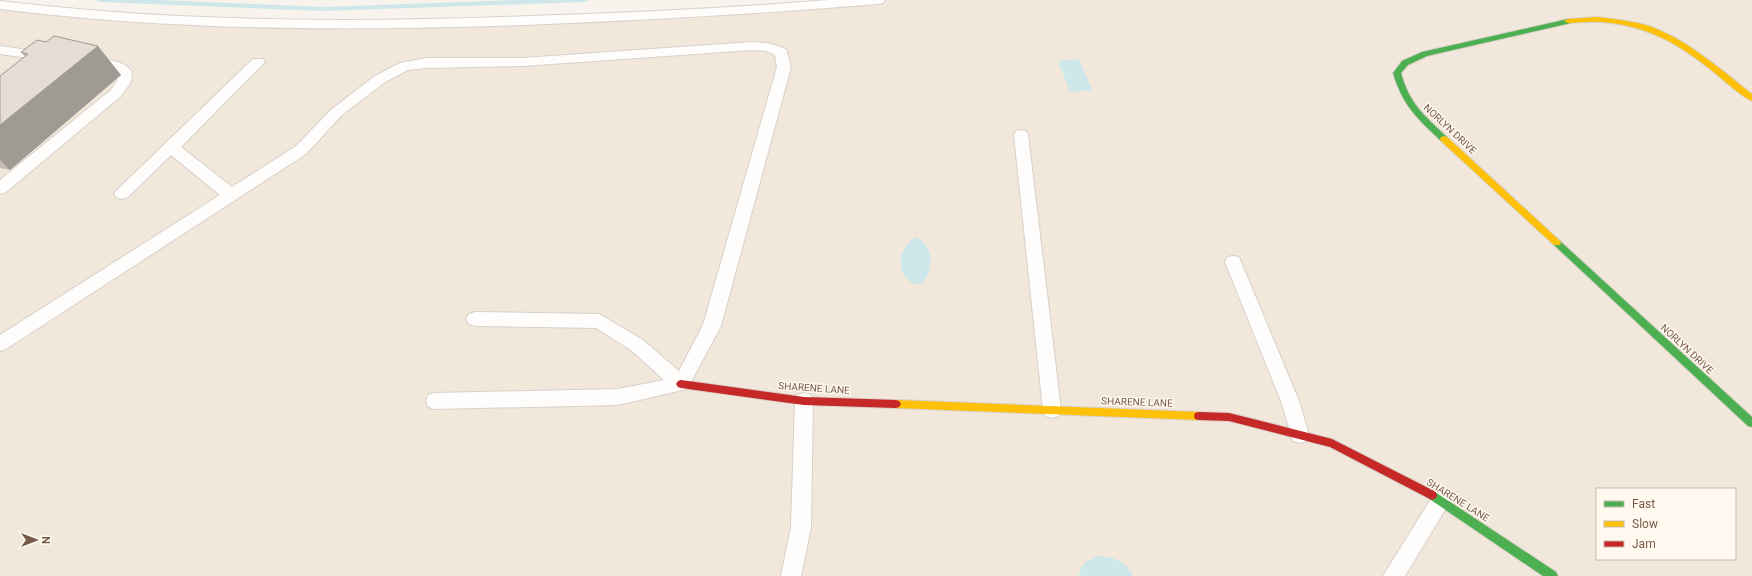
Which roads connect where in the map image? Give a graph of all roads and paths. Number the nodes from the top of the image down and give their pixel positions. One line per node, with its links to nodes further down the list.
1 (878, 0): 2 (lane)
2 (0, 5)
3 (0, 50): 4 (lane)
4 (54, 57)
5 (78, 60): 10 (lane)
6 (258, 62): 9 (lane)
7 (1752, 98): 20 (street, NORLYN DRIVE)
8 (1022, 135): 19 (lane)
9 (171, 147): 11 (lane); 12 (lane)
10 (0, 188)
11 (122, 193)
12 (231, 195): 15 (lane); 16 (lane)
13 (1233, 262): 21 (lane)
14 (475, 319): 16 (lane)
15 (0, 344)
16 (681, 384): 17 (street, SHARENE LANE); 18 (lane)
17 (804, 401): 19 (street, SHARENE LANE); 23 (lane)
18 (435, 402)
19 (1052, 410): 21 (street, SHARENE LANE)
20 (1752, 423)
21 (1300, 435): 22 (street, SHARENE LANE)
22 (1441, 500): 24 (lane); 25 (street, SHARENE LANE)
23 (791, 576)
24 (1393, 576)
25 (1552, 576)

